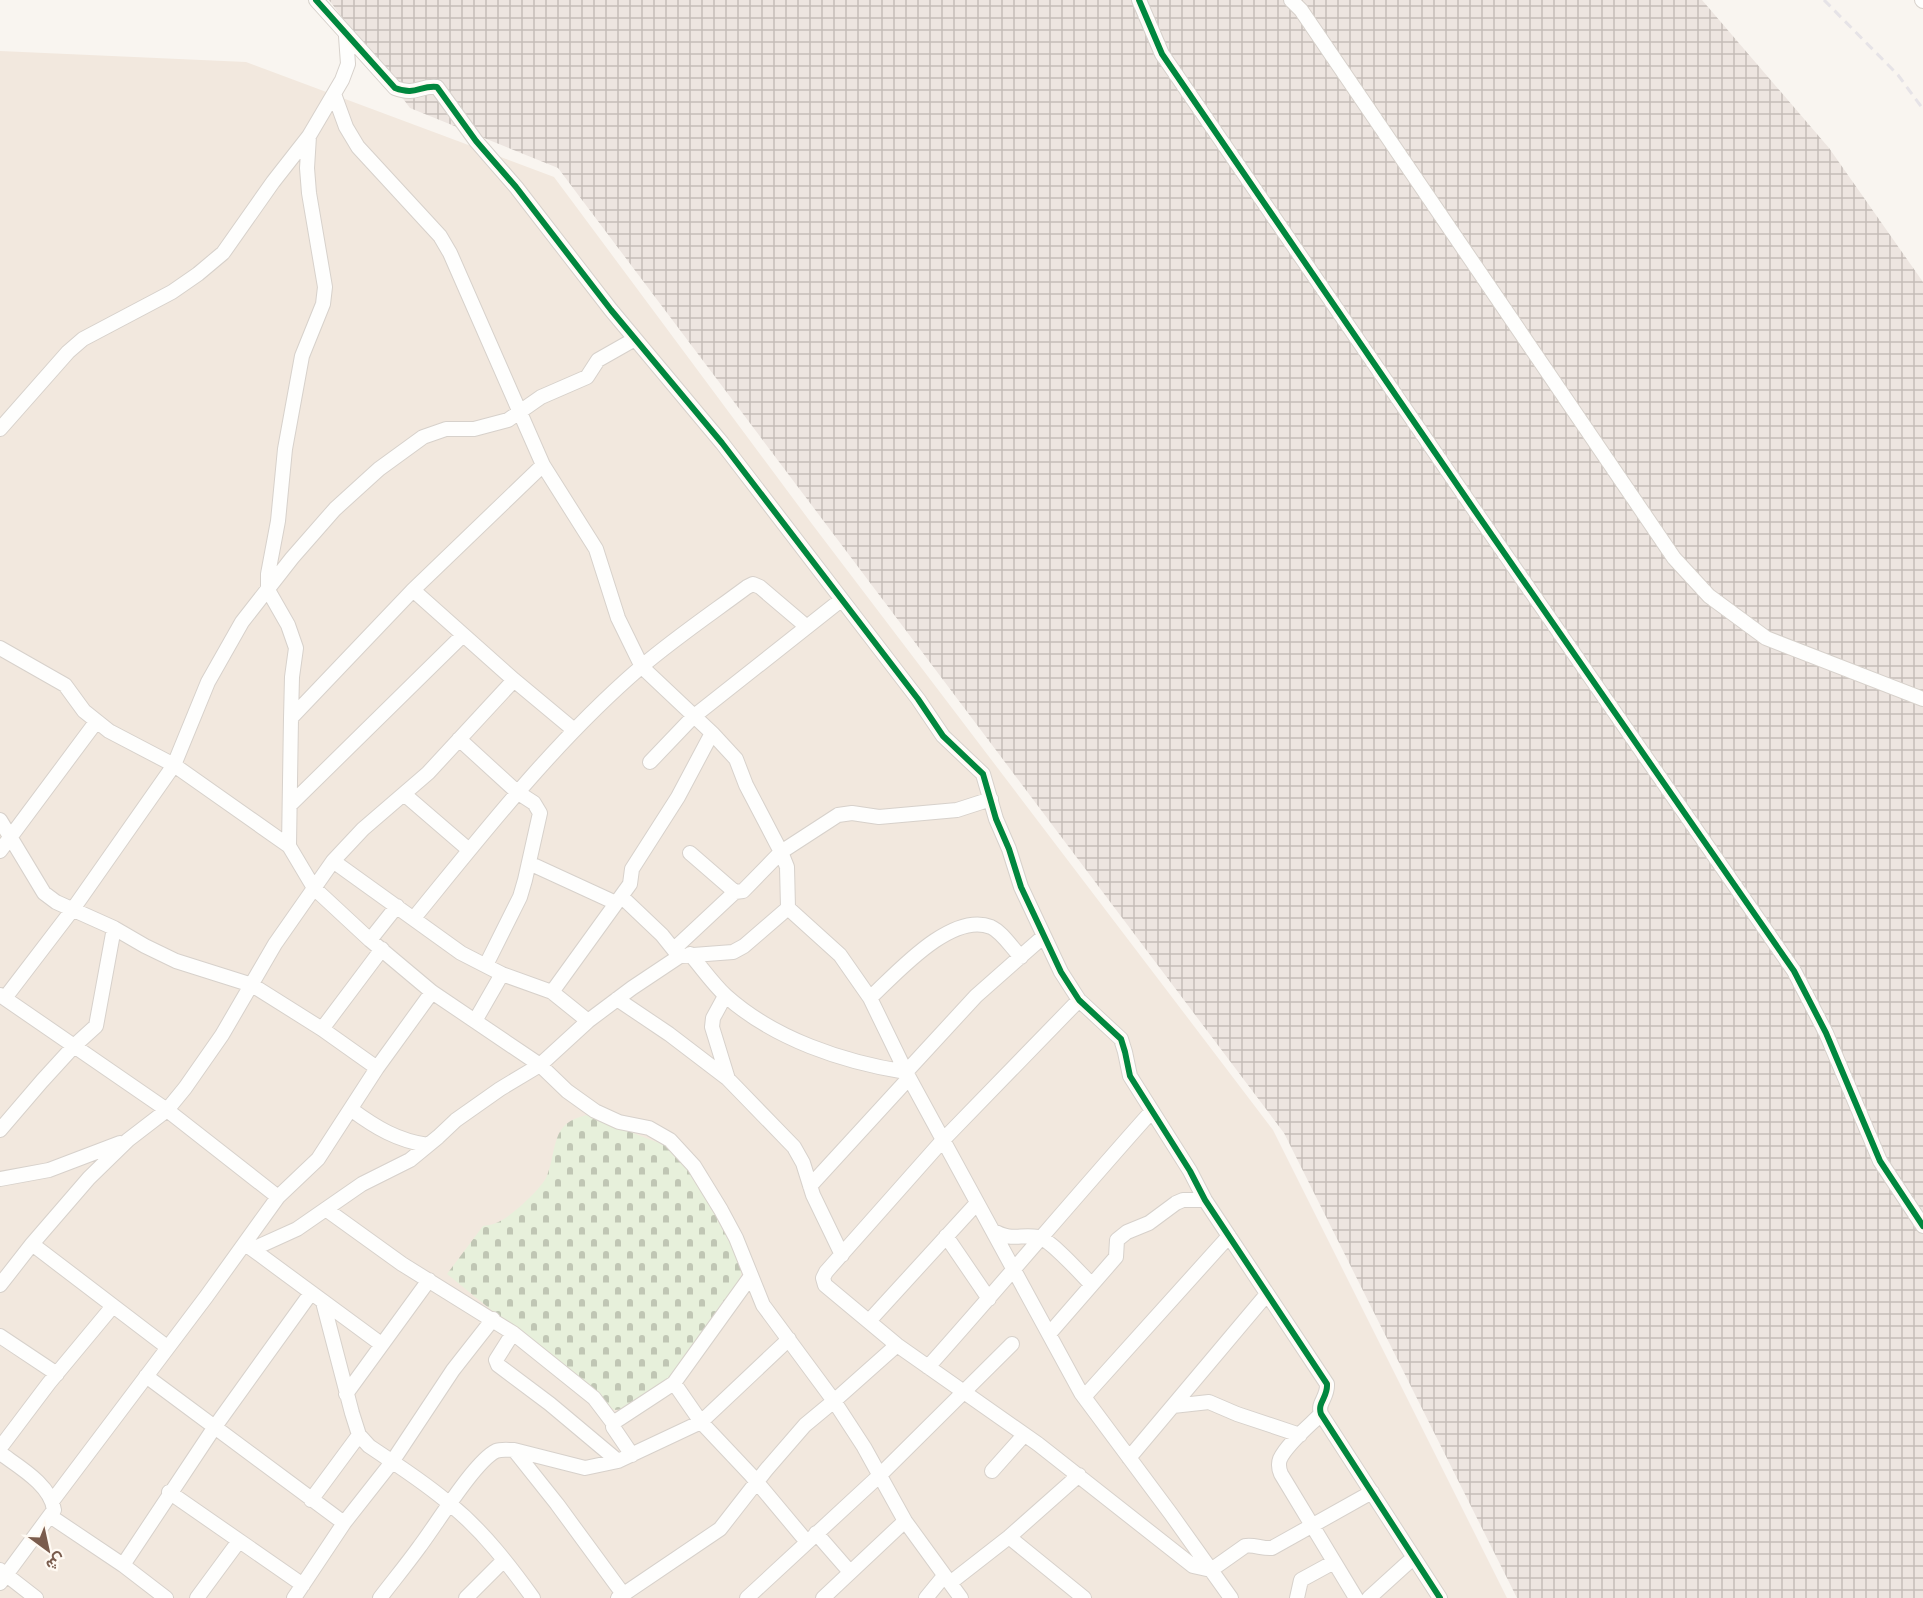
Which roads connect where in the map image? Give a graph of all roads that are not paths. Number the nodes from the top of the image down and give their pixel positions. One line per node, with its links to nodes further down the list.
1 (316, 0): 4 (street)
2 (1139, 0): 85 (street)
3 (1291, 0): 19 (street)
4 (346, 36): 5 (street); 7 (street)
5 (334, 94): 6 (street); 8 (street)
6 (309, 136): 9 (street); 11 (street)
7 (635, 339): 8 (street); 13 (street)
8 (520, 410): 10 (street); 11 (street)
9 (0, 429)
10 (543, 465): 12 (street); 17 (street)
11 (268, 590): 21 (street); 27 (street)
12 (413, 590): 15 (street); 21 (street)
13 (841, 600): 14 (street); 30 (street)
14 (807, 627): 17 (street); 20 (street)
15 (463, 635): 18 (street); 31 (street)
16 (0, 648): 22 (street)
17 (642, 667): 20 (street); 23 (street)
18 (514, 680): 23 (street); 25 (street)
19 (1923, 699)
20 (693, 717): 24 (street); 26 (street)
21 (291, 718): 31 (street)
22 (96, 722): 27 (street); 33 (street)
23 (574, 730): 28 (street)
24 (712, 733): 37 (street); 43 (street)
25 (459, 739): 28 (street); 29 (street)
26 (650, 762)
27 (174, 765): 34 (street); 46 (street)
28 (517, 792): 35 (street); 40 (street)
29 (404, 794): 35 (street); 39 (street)
30 (991, 800): 37 (street); 49 (street)
31 (290, 805): 34 (street)
32 (0, 820): 33 (street)
33 (10, 837): 36 (street); 46 (street)
34 (290, 846): 41 (street)
35 (469, 850): 47 (street)
36 (0, 852)
37 (781, 852): 42 (street); 45 (street)
38 (690, 854): 42 (street)
39 (333, 861): 41 (street); 44 (street)
40 (529, 863): 43 (street); 54 (street)
41 (314, 888): 50 (street); 56 (street)
42 (735, 892): 52 (street)
43 (619, 900): 52 (street); 58 (street)
44 (397, 906): 47 (street); 50 (street)
45 (788, 908): 52 (street); 61 (street)
46 (73, 909): 48 (street); 60 (street)
47 (414, 918): 54 (street)
48 (114, 928): 56 (street); 67 (street)
49 (1044, 936): 53 (street); 63 (street)
50 (370, 940): 51 (street)
51 (382, 949): 57 (street); 66 (street)
52 (681, 953): 59 (street); 62 (street)
53 (1021, 957): 61 (street); 70 (street)
54 (486, 965): 55 (street)
55 (502, 974): 58 (street); 64 (street)
56 (252, 985): 66 (street); 72 (street)
57 (432, 992): 64 (street); 69 (street)
58 (552, 992): 65 (street)
59 (725, 996): 70 (street); 71 (street)
60 (3, 997): 67 (street)
61 (870, 998): 70 (street)
62 (617, 999): 65 (street); 71 (street)
63 (1079, 1000): 74 (street); 77 (street)
64 (475, 1021): 68 (street)
65 (588, 1022): 68 (street)
66 (322, 1029): 69 (street)
67 (74, 1046): 72 (street); 75 (street)
68 (540, 1065): 78 (street); 94 (street)
69 (377, 1068): 73 (street)
70 (908, 1075): 77 (street); 80 (street)
71 (728, 1079): 80 (street)
72 (167, 1110): 76 (street); 81 (street)
73 (352, 1110): 78 (street); 81 (street)
74 (1152, 1112): 82 (street); 89 (street)
75 (0, 1130)
76 (128, 1140): 79 (street); 90 (street)
77 (944, 1140): 83 (street); 92 (street)
78 (428, 1145): 84 (street)
79 (0, 1179)
80 (810, 1186): 92 (street)
81 (278, 1197): 91 (street)
82 (1205, 1200): 88 (street); 96 (street)
83 (976, 1203): 86 (street); 87 (street)
84 (327, 1210): 91 (street); 95 (street)
85 (1923, 1226)
86 (992, 1230): 89 (street); 93 (street)
87 (946, 1236): 100 (street); 104 (street)
88 (1229, 1236): 99 (street); 119 (street)
89 (1041, 1237): 93 (street); 96 (street)
90 (32, 1244): 97 (street); 102 (street)
91 (248, 1247): 98 (street); 112 (street)
92 (842, 1255): 104 (street)
93 (1014, 1270): 100 (street); 106 (street)
94 (751, 1276): 108 (street); 116 (street)
95 (429, 1280): 103 (street); 109 (street)
96 (1091, 1284): 106 (street)
97 (0, 1285)
98 (311, 1293): 101 (street); 125 (street)
99 (1267, 1294): 121 (street); 122 (street)
100 (989, 1299): 113 (street)
101 (323, 1302): 109 (street); 118 (street)
102 (113, 1306): 112 (street); 114 (street)
103 (493, 1320): 105 (street); 135 (street)
104 (870, 1320): 111 (street)
105 (513, 1333): 124 (street); 134 (street)
106 (1049, 1334): 119 (street)
107 (0, 1336): 114 (street)
108 (789, 1339): 120 (street); 123 (street)
109 (381, 1344): 118 (street)
110 (1012, 1344): 117 (street)
111 (897, 1345): 113 (street); 120 (street)
112 (167, 1347): 115 (street)
113 (928, 1367): 117 (street)
114 (57, 1374): 129 (street)
115 (146, 1376): 125 (street); 142 (street)
116 (674, 1383): 123 (street); 124 (street)
117 (963, 1392): 126 (street); 137 (street)
118 (346, 1394): 127 (street)
119 (1084, 1397): 133 (street)
120 (834, 1401): 137 (street); 139 (street)
121 (1173, 1406): 128 (street); 133 (street)
122 (1321, 1414): 128 (street); 141 (street)
123 (701, 1422): 132 (street); 139 (street)
124 (613, 1423): 132 (street)
125 (214, 1428): 140 (street); 143 (street)
126 (1024, 1434): 136 (street); 138 (street)
127 (359, 1435): 135 (street); 143 (street)
128 (1300, 1435): 148 (street)
129 (0, 1448)
130 (514, 1450): 134 (street); 144 (street); 161 (street)
131 (0, 1453): 142 (street)
132 (632, 1455): 134 (street)
133 (1129, 1458): 156 (street)
134 (618, 1461)
135 (392, 1462): 144 (street); 147 (street)
136 (992, 1471)
137 (880, 1475): 146 (street); 150 (street)
138 (1079, 1475): 149 (street); 156 (street)
139 (756, 1482): 150 (street); 161 (street)
140 (169, 1492): 151 (street); 155 (street)
141 (1372, 1492): 148 (street); 152 (street)
142 (52, 1500): 145 (street)
143 (311, 1500): 147 (street)
144 (451, 1504): 153 (street); 166 (street)
145 (50, 1516): 155 (street); 158 (street)
146 (905, 1521): 157 (street); 159 (street)
147 (344, 1523): 160 (street)
148 (1313, 1526): 154 (street); 156 (street)
149 (1009, 1537): 159 (street); 173 (street)
150 (812, 1538): 157 (street); 169 (street)
151 (239, 1541): 160 (street); 164 (street)
152 (1413, 1558): 177 (street); 178 (street)
153 (504, 1560): 167 (street); 168 (street)
154 (1334, 1562): 175 (street); 176 (street)
155 (123, 1565): 163 (street)
156 (1211, 1570): 174 (street)
157 (850, 1572): 170 (street)
158 (2, 1576): 162 (street)
159 (947, 1579): 171 (street); 172 (street)
160 (303, 1585): 165 (street)
161 (620, 1596)
162 (36, 1598)
163 (166, 1598)
164 (197, 1598)
165 (294, 1598)
166 (380, 1598)
167 (466, 1598)
168 (533, 1598)
169 (747, 1598)
170 (823, 1598)
171 (926, 1598)
172 (961, 1598)
173 (1084, 1598)
174 (1231, 1598)
175 (1297, 1598)
176 (1356, 1598)
177 (1369, 1598)
178 (1440, 1598)

